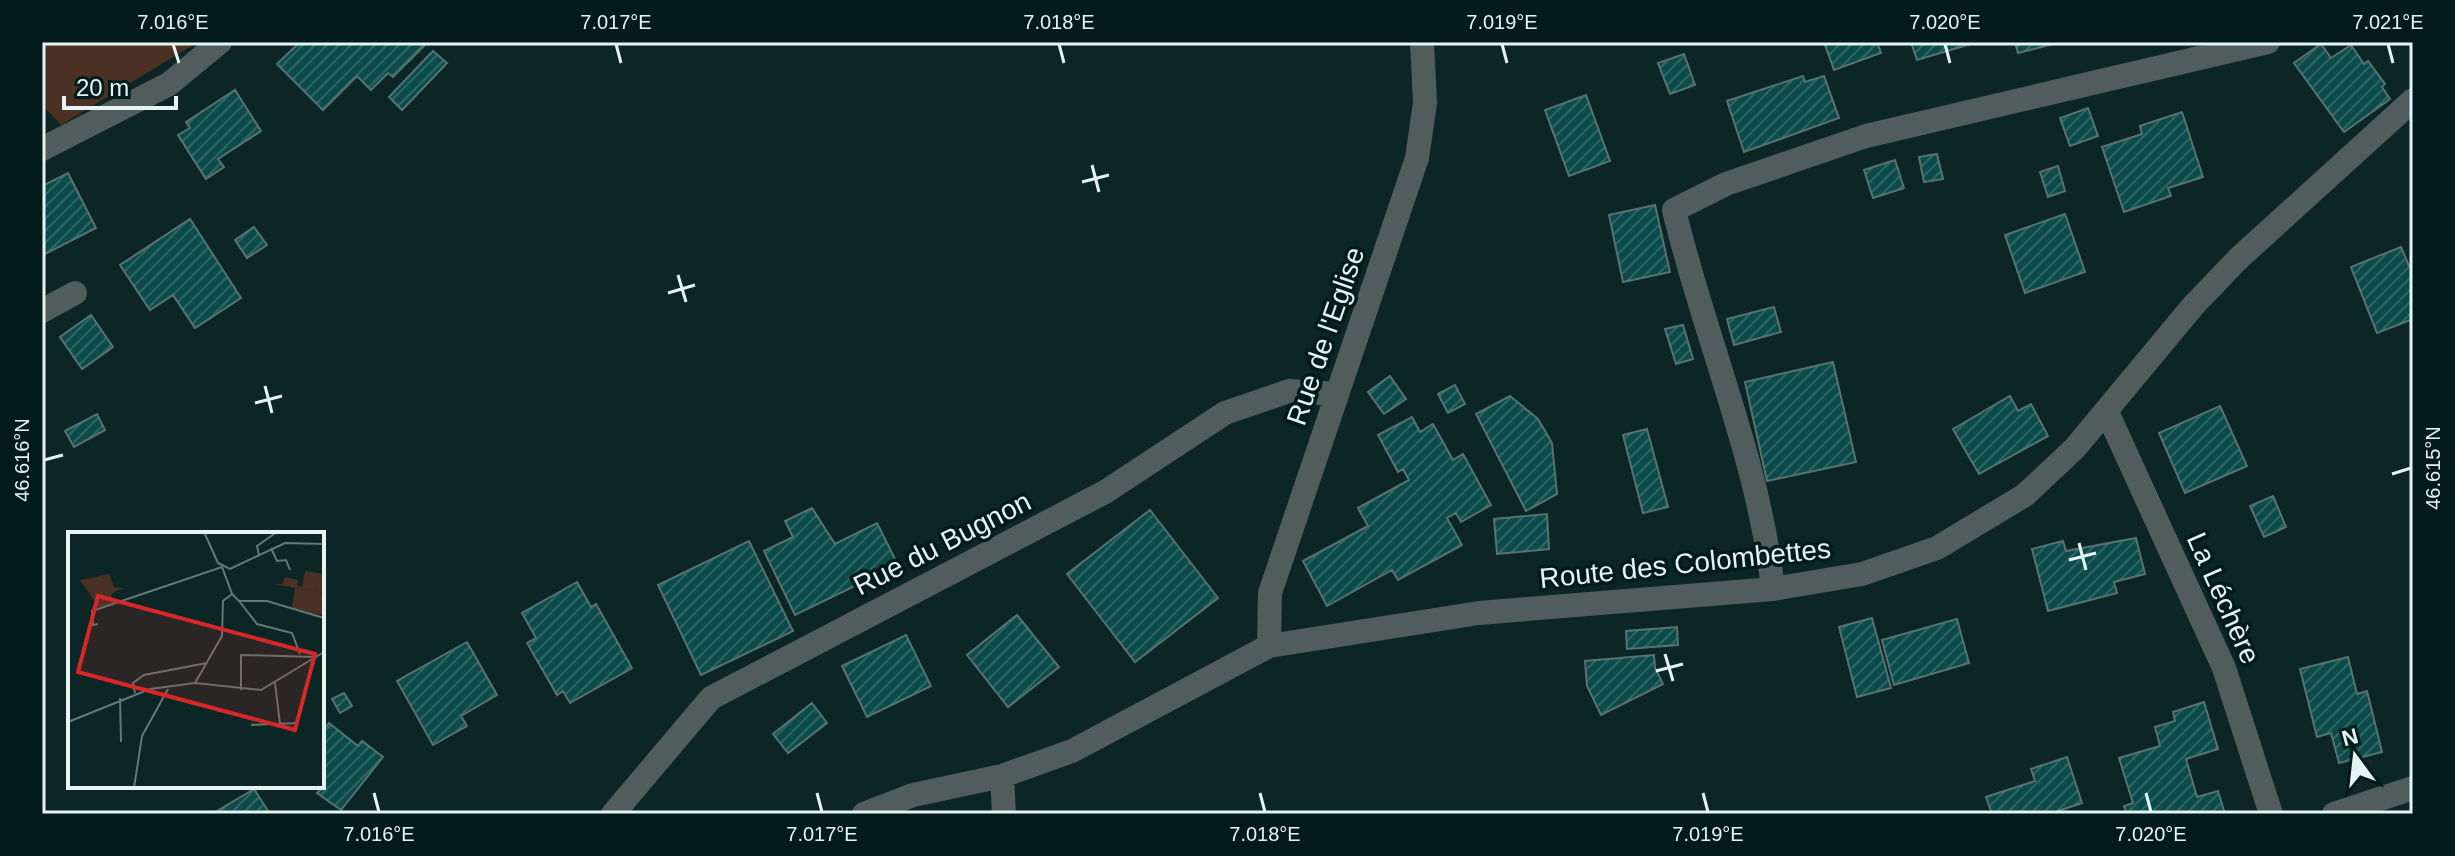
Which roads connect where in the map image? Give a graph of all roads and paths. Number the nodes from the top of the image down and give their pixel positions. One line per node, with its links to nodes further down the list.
1 (220, 42): 5 (street)
2 (1422, 42): 8 (street, Rue de l'Eglise)
3 (2268, 42): 10 (street)
4 (2413, 100): 9 (street, Route des Colombettes)
5 (42, 149)
6 (75, 293): 7 (street)
7 (42, 311)
8 (1337, 394): 11 (street, Rue de l'Eglise); 14 (street, Rue du Bugnon)
9 (2107, 412): 10 (street, Route des Colombettes); 17 (street, La Léchère)
10 (1773, 589): 11 (street, Route des Colombettes)
11 (1269, 646): 12 (street, Route des Colombettes)
12 (1002, 776): 15 (street, Route des Colombettes); 16 (street)
13 (2413, 788): 18 (street)
14 (613, 814)
15 (864, 814)
16 (1004, 814)
17 (2271, 814)
18 (2334, 814)

